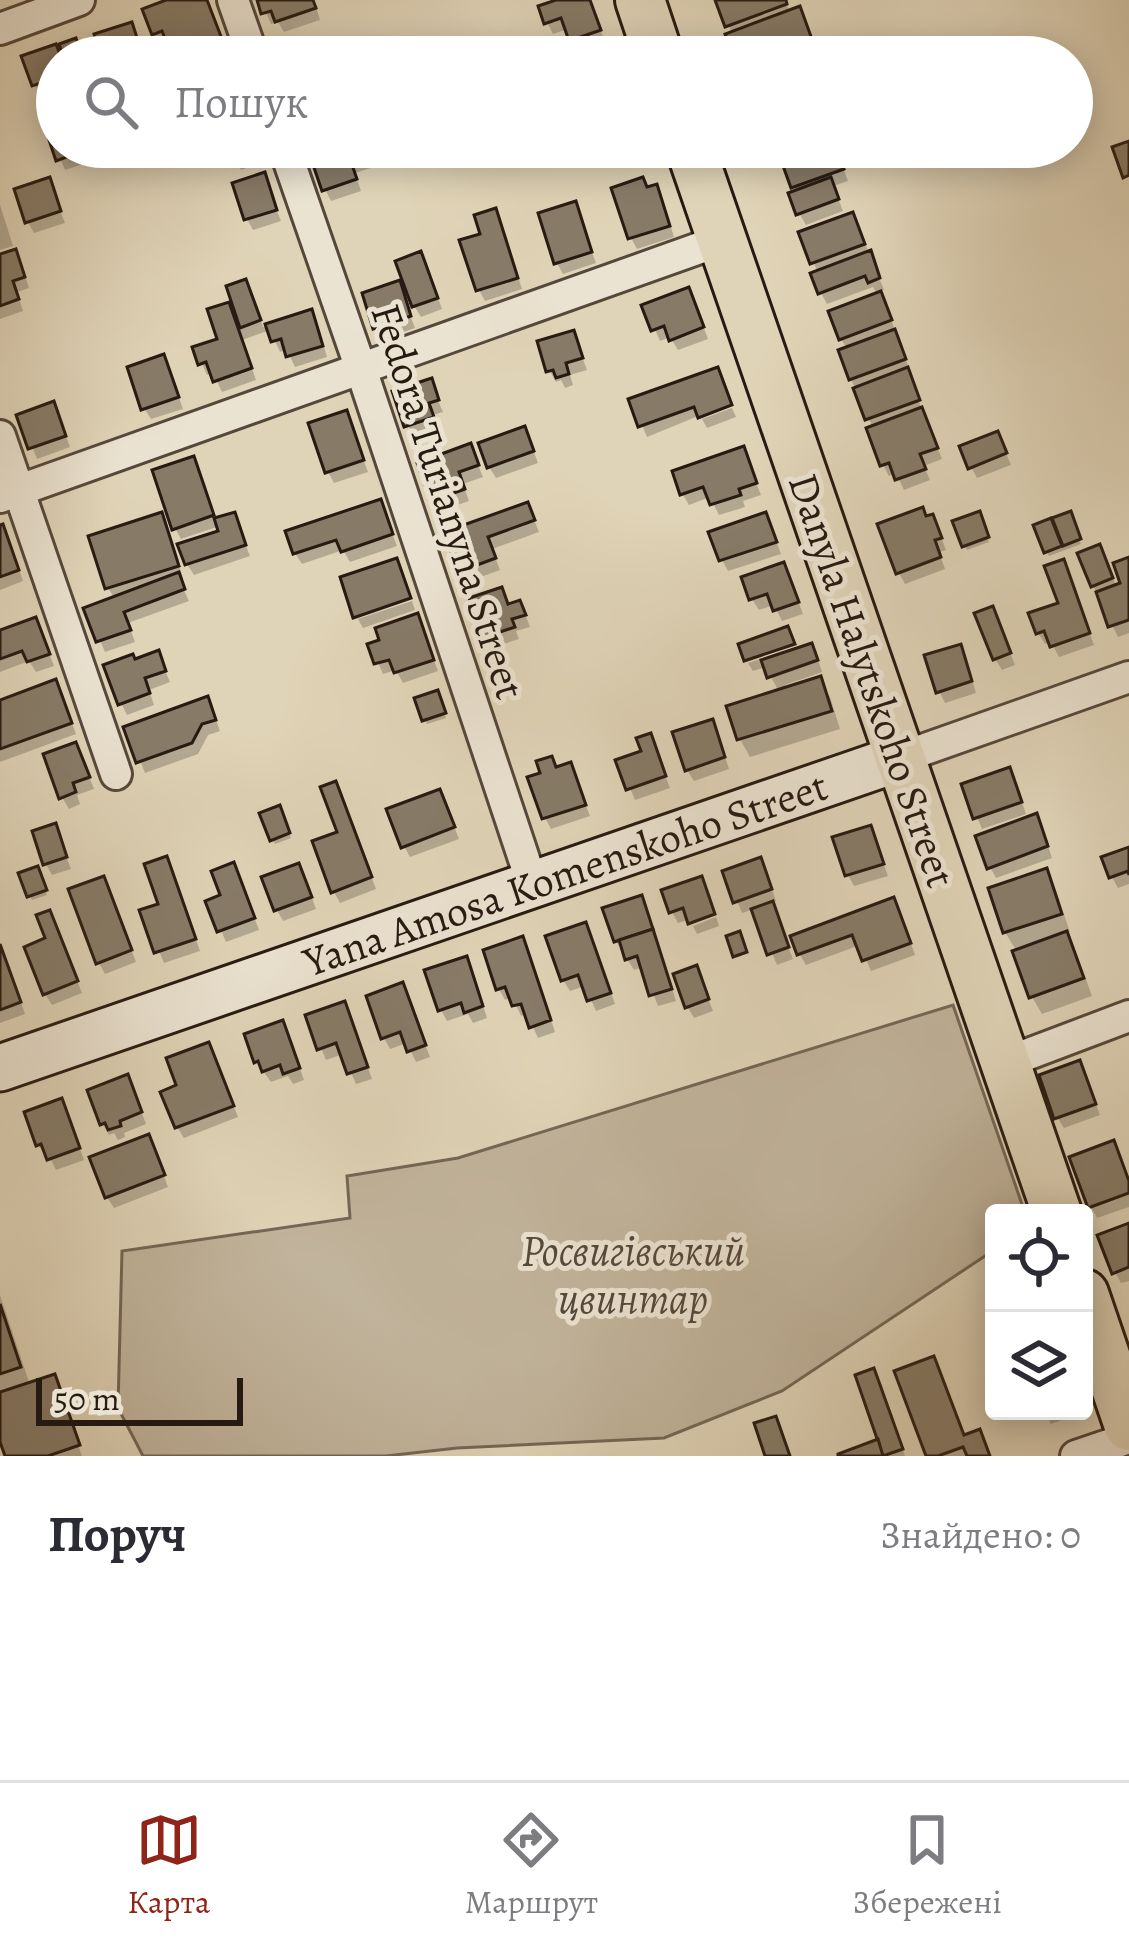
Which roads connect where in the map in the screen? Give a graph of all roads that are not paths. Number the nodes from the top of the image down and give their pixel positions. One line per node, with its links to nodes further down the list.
1 (80, 0): 4 (street)
2 (233, 0): 5 (street)
3 (640, 0): 6 (main road)
4 (0, 29)
5 (246, 36)
6 (652, 36)
7 (291, 168): 10 (street, Fedora Turianyna Street)
8 (697, 168): 9 (main road, Danyla Halytskoho Street)
9 (722, 240): 10 (street); 14 (main road, Danyla Halytskoho Street)
10 (361, 369): 12 (street); 16 (street, Fedora Turianyna Street)
11 (0, 436): 12 (street)
12 (10, 493): 15 (street)
13 (1129, 677): 14 (street, Yana Amosa Komenskoho Street)
14 (901, 758): 16 (street, Yana Amosa Komenskoho Street); 18 (main road, Danyla Halytskoho Street)
15 (116, 774)
16 (532, 883): 19 (street, Yana Amosa Komenskoho Street)
17 (1129, 1016): 18 (street)
18 (1005, 1063): 20 (main road, Danyla Halytskoho Street)
19 (0, 1068)
20 (1054, 1204)
21 (1090, 1312): 22 (main road)
22 (1129, 1426)
23 (1129, 1438): 24 (street)
24 (1076, 1456)

